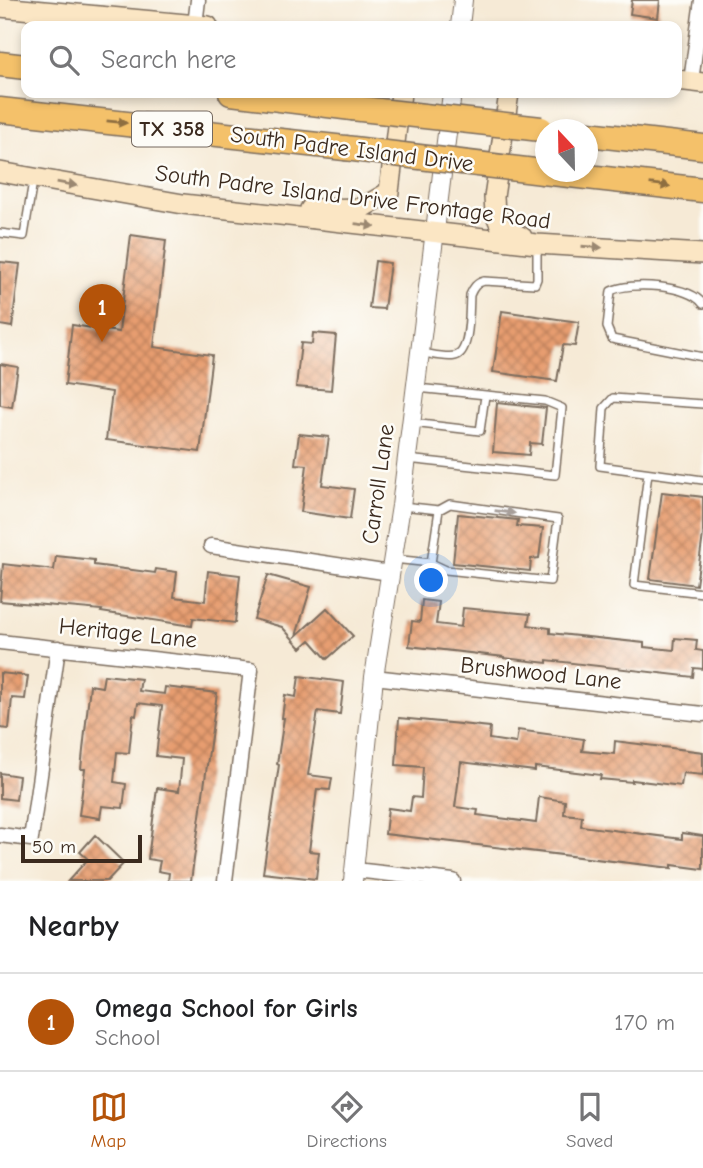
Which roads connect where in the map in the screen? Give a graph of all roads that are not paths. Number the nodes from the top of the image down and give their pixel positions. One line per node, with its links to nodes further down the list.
1 (198, 0): 6 (street)
2 (464, 0): 7 (street)
3 (702, 0): 10 (street)
4 (0, 8): 5 (main road)
5 (154, 21)
6 (201, 21)
7 (461, 21)
8 (0, 64): 9 (highway)
9 (21, 66)
10 (690, 81)
11 (271, 98): 16 (highway, South Padre Island Drive / TX 358, bridge)
12 (400, 98): 22 (main road)
13 (451, 98): 24 (street, Carroll Lane)
14 (508, 98): 25 (main road)
15 (0, 110): 21 (highway, South Padre Island Drive / TX 358, one-way to 21, bridge)
16 (535, 128)
17 (598, 135): 18 (highway)
18 (703, 147)
19 (0, 172): 20 (main road, South Padre Island Drive Frontage Road)
20 (33, 178): 22 (main road, South Padre Island Drive Frontage Road, one-way to 22); 23 (lane)
21 (703, 190)
22 (239, 211): 24 (main road, South Padre Island Drive Frontage Road, one-way to 24)
23 (0, 233)
24 (433, 233): 25 (main road, South Padre Island Drive Frontage Road); 28 (street, Carroll Lane)
25 (537, 244): 26 (main road, South Padre Island Drive Frontage Road, one-way to 26); 28 (lane)
26 (703, 254)
27 (703, 304): 29 (lane)
28 (419, 353): 30 (street, Carroll Lane)
29 (703, 357)
30 (415, 388): 31 (lane); 33 (street, Carroll Lane)
31 (485, 396): 33 (lane); 34 (lane)
32 (703, 404): 35 (lane)
33 (411, 423): 34 (street, Carroll Lane)
34 (407, 459): 37 (street, Carroll Lane)
35 (648, 473): 36 (lane); 42 (lane)
36 (703, 481)
37 (401, 506): 38 (lane); 41 (street, Carroll Lane)
38 (439, 510): 40 (lane); 40 (lane, one-way to 40)
39 (211, 546): 41 (street)
40 (431, 564): 41 (lane)
41 (392, 566): 45 (street, Carroll Lane)
42 (703, 593)
43 (0, 642): 44 (street, Heritage Lane)
44 (58, 648): 47 (street); 49 (street, Heritage Lane)
45 (374, 677): 46 (street, Brushwood Lane); 48 (street, Carroll Lane)
46 (703, 714)
47 (0, 835)
48 (354, 876): 50 (street)
49 (225, 881)
50 (453, 881)

